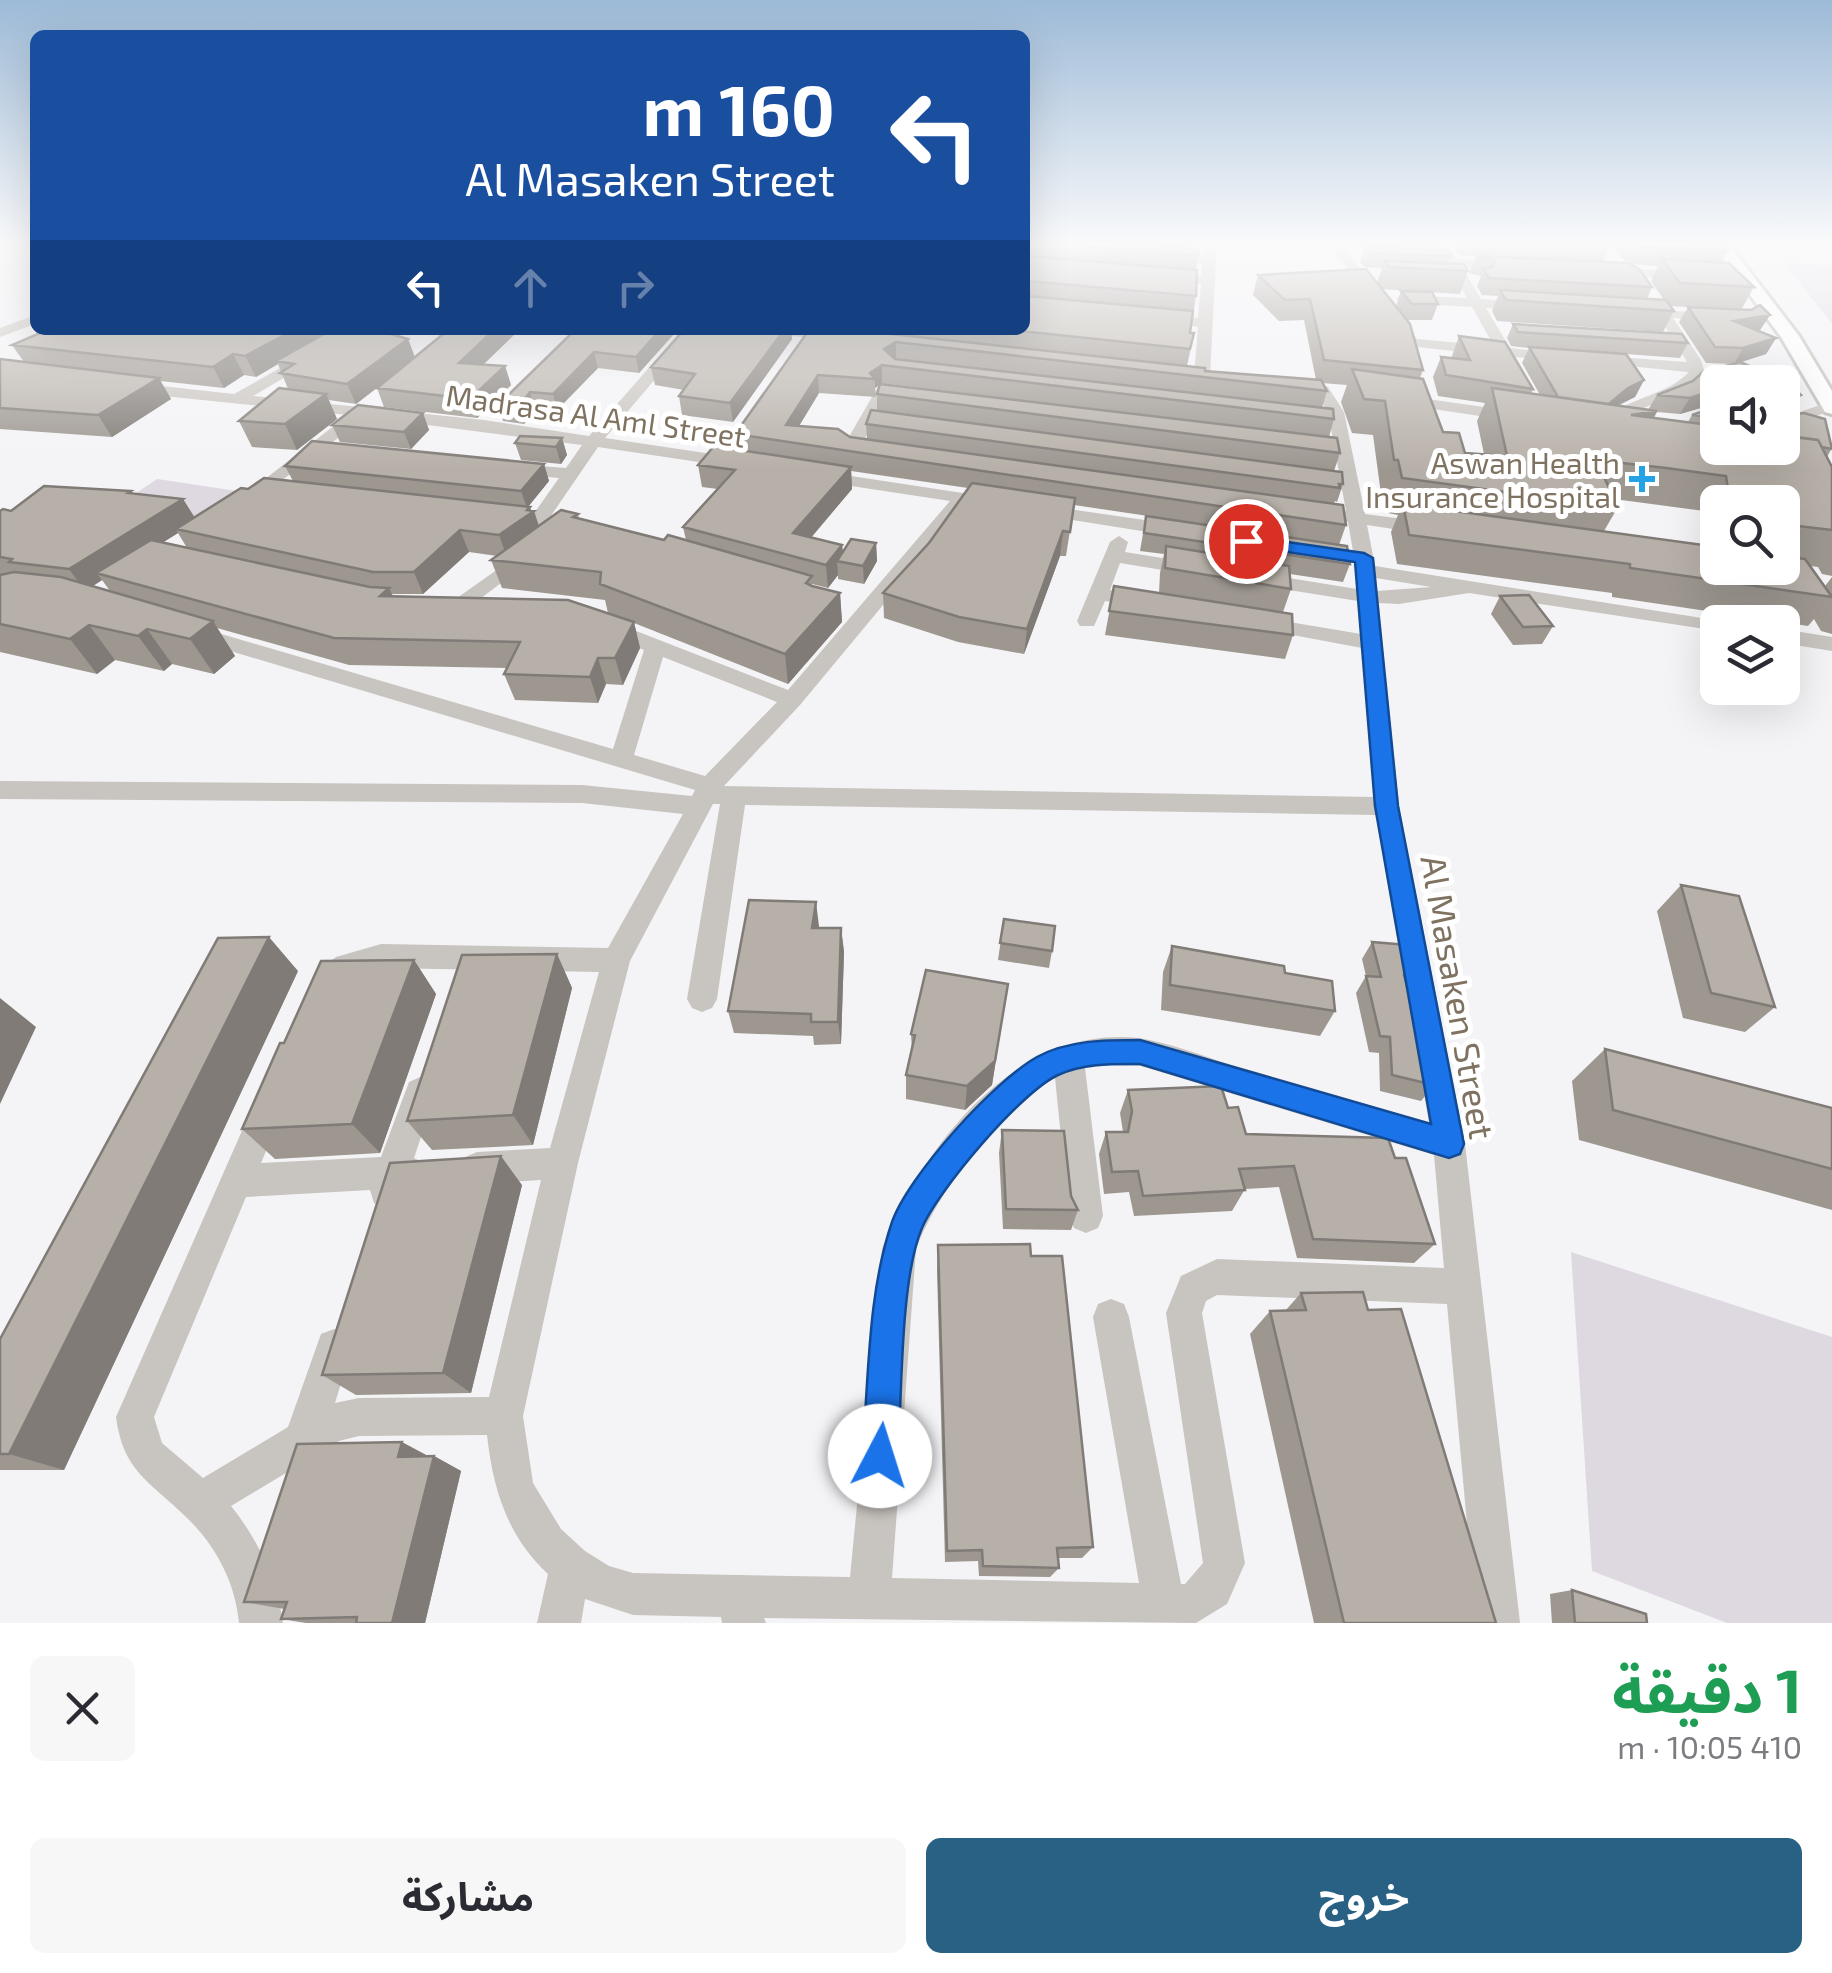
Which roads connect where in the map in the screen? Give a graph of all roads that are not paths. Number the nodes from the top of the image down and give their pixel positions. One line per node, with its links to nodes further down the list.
1 (1152, 318): 9 (street)
2 (1206, 318): 9 (street)
3 (1393, 318): 22 (street)
4 (1486, 318): 10 (street)
5 (1665, 318): 19 (street)
6 (1774, 318): 32 (main road)
7 (1796, 318): 20 (main road)
8 (30, 320): 12 (street)
9 (1206, 323): 26 (street)
10 (1493, 329): 11 (street); 22 (street)
11 (1512, 330)
12 (0, 333)
13 (349, 335): 29 (street)
14 (686, 335): 41 (street)
15 (807, 335): 21 (street)
16 (817, 335): 17 (street)
17 (864, 340)
18 (1662, 340): 19 (street)
19 (1681, 341): 24 (street)
20 (1820, 348)
21 (797, 349)
22 (1507, 354): 24 (street); 25 (street)
23 (903, 364): 48 (street)
24 (1696, 366): 37 (street)
25 (1516, 371)
26 (1202, 376)
27 (117, 386): 29 (street, Madrasa Al Aml Street)
28 (1375, 397): 36 (street)
29 (234, 400): 31 (street, Madrasa Al Aml Street)
30 (1800, 401): 32 (street)
31 (370, 406): 38 (street, Madrasa Al Aml Street); 42 (street)
32 (1824, 409): 35 (street)
33 (498, 412): 38 (street)
34 (1328, 415): 56 (street, Al Masaken Street)
35 (1800, 417)
36 (1526, 418)
37 (1648, 420)
38 (484, 425): 41 (street, Madrasa Al Aml Street)
39 (1800, 425): 40 (street)
40 (1824, 430)
41 (594, 440): 44 (street, Madrasa Al Aml Street); 47 (street)
42 (315, 449): 43 (street); 49 (street)
43 (335, 451)
44 (757, 466)
45 (492, 467): 47 (street)
46 (795, 472): 48 (street)
47 (571, 474): 57 (street)
48 (833, 479): 50 (street)
49 (264, 489): 51 (street); 54 (street)
50 (955, 491): 52 (street); 79 (street)
51 (300, 493)
52 (1000, 504)
53 (1020, 507): 58 (street)
54 (234, 510)
55 (1321, 514): 56 (street)
56 (1357, 518): 59 (street); 64 (street, Al Masaken Street)
57 (539, 519)
58 (1127, 524): 60 (street); 63 (street)
59 (1456, 532)
60 (1191, 533)
61 (539, 547): 68 (street)
62 (1305, 550): 64 (street)
63 (1113, 556): 64 (street); 65 (street)
64 (1366, 576): 73 (street); 76 (street, Al Masaken Street)
65 (1098, 594): 67 (street); 72 (street)
66 (495, 603): 68 (street)
67 (1156, 604)
68 (456, 606): 69 (street)
69 (429, 607)
70 (1235, 618): 76 (street)
71 (590, 620): 78 (street)
72 (1086, 621)
73 (1700, 623)
74 (166, 624): 80 (street)
75 (1800, 639): 77 (street)
76 (1372, 642): 83 (street, Al Masaken Street)
77 (1832, 644)
78 (656, 646): 79 (street); 80 (street)
79 (792, 700): 82 (street)
80 (622, 757): 82 (street)
81 (4, 796): 82 (street)
82 (712, 796): 83 (street); 85 (street); 87 (street)
83 (1387, 806): 92 (street, Al Masaken Street)
84 (466, 958): 85 (street); 86 (street); 88 (street)
85 (616, 960): 93 (street)
86 (454, 994)
87 (702, 999)
88 (309, 1016)
89 (1068, 1058): 92 (street); 96 (street); 106 (street)
90 (430, 1065): 94 (street)
91 (277, 1089): 95 (street)
92 (1449, 1144): 98 (street, Al Masaken Street)
93 (562, 1163): 94 (street); 101 (street)
94 (392, 1172): 95 (street); 97 (street)
95 (236, 1181): 103 (street)
96 (1086, 1216)
97 (373, 1229)
98 (1464, 1288): 105 (street); 110 (street, Al Masaken Street)
99 (1111, 1317): 105 (street)
100 (342, 1324): 102 (street)
101 (504, 1416): 102 (street); 104 (street)
102 (304, 1438): 103 (street)
103 (200, 1502): 108 (street)
104 (570, 1566): 107 (street); 109 (street)
105 (1164, 1604): 106 (street)
106 (885, 1608): 107 (street)
107 (741, 1610)
108 (261, 1623)
109 (558, 1623)
110 (1498, 1623)

